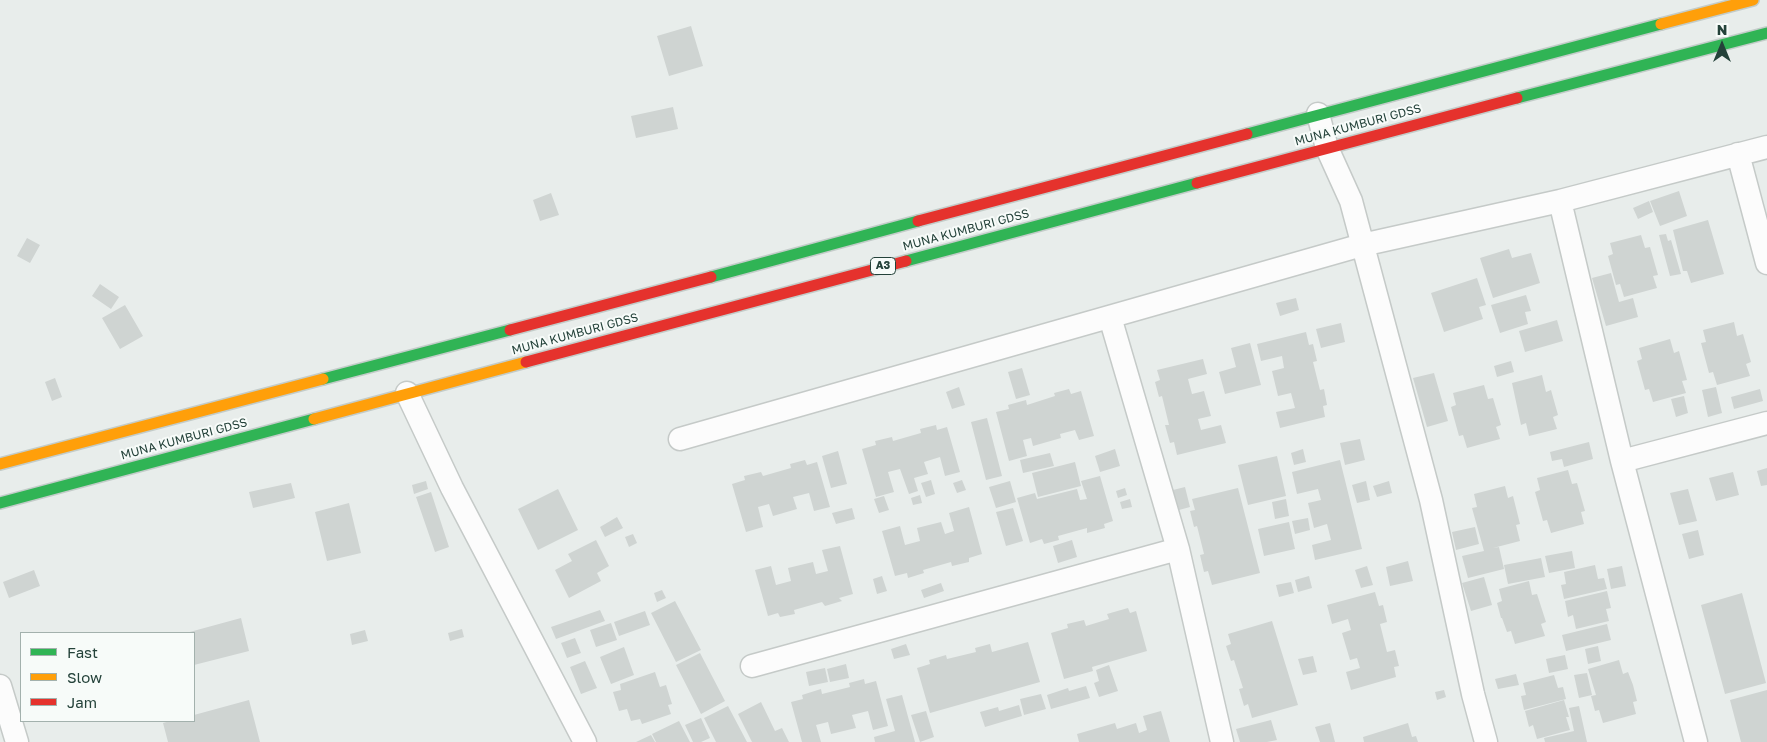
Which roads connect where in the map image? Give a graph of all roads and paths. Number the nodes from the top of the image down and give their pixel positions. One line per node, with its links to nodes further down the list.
1 (1753, 0): 3 (highway, MUNA KUMBURI GDSS)
2 (1767, 33): 5 (highway, MUNA KUMBURI GDSS / A3)
3 (1318, 114): 5 (street); 15 (highway, MUNA KUMBURI GDSS)
4 (1767, 147): 6 (street)
5 (1326, 148): 8 (street); 11 (highway, MUNA KUMBURI GDSS / A3)
6 (1738, 154): 7 (street); 9 (street)
7 (1560, 201): 8 (street); 14 (street)
8 (1362, 244): 10 (street); 23 (street)
9 (1767, 263)
10 (1110, 317): 13 (street); 17 (street)
11 (407, 393): 16 (highway, MUNA KUMBURI GDSS / A3); 21 (street)
12 (1767, 423): 14 (street)
13 (680, 439)
14 (1622, 461): 24 (street)
15 (0, 464)
16 (0, 503)
17 (1178, 549): 18 (street); 22 (street)
18 (752, 666)
19 (0, 686): 20 (street)
20 (17, 742)
21 (585, 742)
22 (1222, 742)
23 (1486, 742)
24 (1696, 742)

